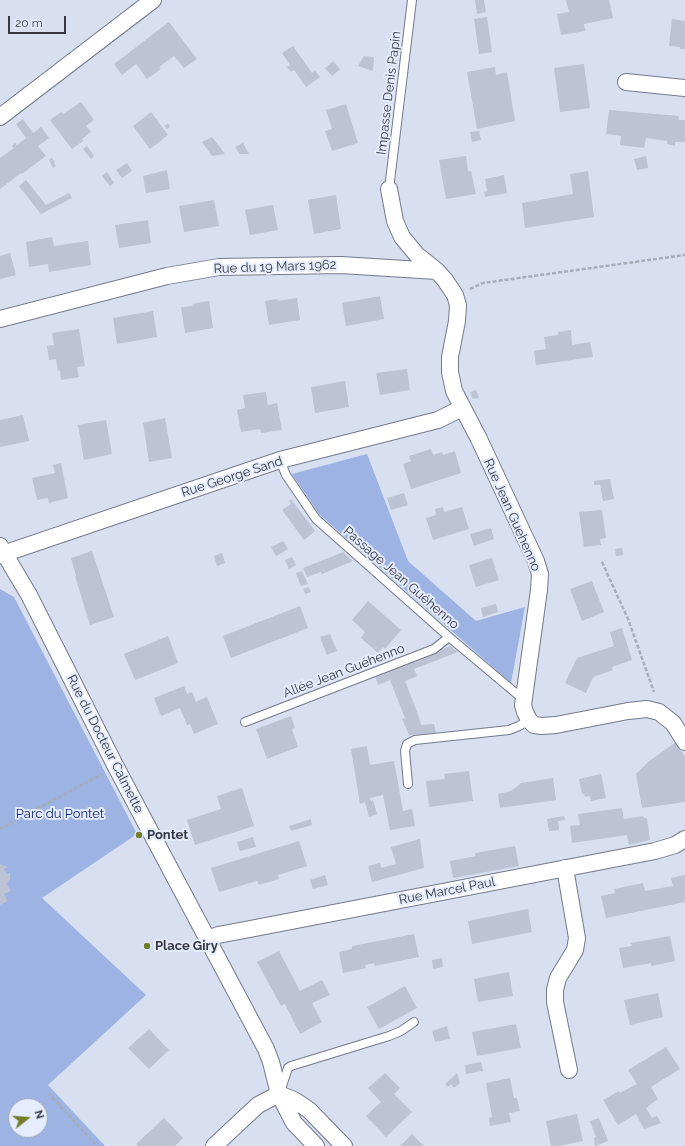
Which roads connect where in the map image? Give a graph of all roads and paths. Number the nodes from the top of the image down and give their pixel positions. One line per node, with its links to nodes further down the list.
1 (153, 0): 5 (street)
2 (412, 0): 6 (lane, Impasse Denis Papin)
3 (626, 82): 4 (street)
4 (685, 88)
5 (0, 117)
6 (389, 189): 8 (street, Rue Jean Guehenno)
7 (685, 255): 9 (path)
8 (437, 271): 9 (street, Rue Jean Guehenno); 10 (street, Rue du 19 Mars 1962)
9 (455, 295): 11 (street, Rue Jean Guehenno)
10 (0, 319)
11 (462, 408): 12 (street, Rue George Sand); 16 (street, Rue Jean Guehenno)
12 (280, 460): 13 (street, Rue George Sand); 15 (lane, Passage Jean Guéhenno)
13 (2, 552): 21 (street, Rue du Docteur Calmette)
14 (602, 562): 17 (path)
15 (449, 636): 16 (lane, Passage Jean Guéhenno); 19 (lane, Allée Jean Guéhenno)
16 (524, 700): 18 (street, Rue Jean Guehenno)
17 (660, 712): 18 (street); 20 (street)
18 (529, 720): 22 (lane)
19 (245, 722)
20 (685, 742)
21 (116, 767): 23 (path); 26 (street, Rue du Docteur Calmette)
22 (408, 784)
23 (0, 829)
24 (685, 839): 25 (street, Rue Marcel Paul)
25 (565, 868): 26 (street, Rue Marcel Paul); 28 (street)
26 (208, 939): 30 (street, Rue du Docteur Calmette)
27 (414, 1022): 30 (lane)
28 (569, 1070)
29 (48, 1093): 31 (path)
30 (279, 1094): 32 (street); 33 (street, Rue du Docteur Calmette); 34 (street)
31 (97, 1146)
32 (214, 1146)
33 (316, 1146)
34 (344, 1146)

